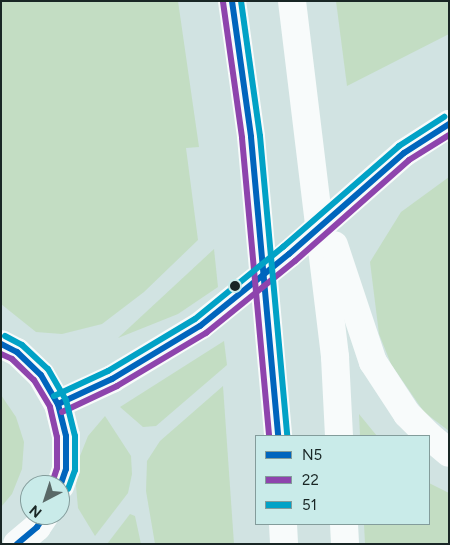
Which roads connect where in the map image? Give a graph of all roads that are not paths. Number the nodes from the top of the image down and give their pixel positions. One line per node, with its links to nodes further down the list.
1 (232, 1): 7 (main road)
2 (292, 1): 4 (main road)
3 (449, 124): 6 (main road)
4 (315, 184): 8 (main road); 9 (main road)
5 (1, 344): 6 (main road)
6 (58, 404): 12 (main road)
7 (278, 435)
8 (339, 435)
9 (428, 435)
10 (430, 437): 11 (main road)
11 (449, 453)
12 (64, 475)
13 (38, 525): 16 (main road)
14 (283, 525): 17 (main road)
15 (344, 525): 18 (main road)
16 (17, 544)
17 (284, 544)
18 (345, 544)

